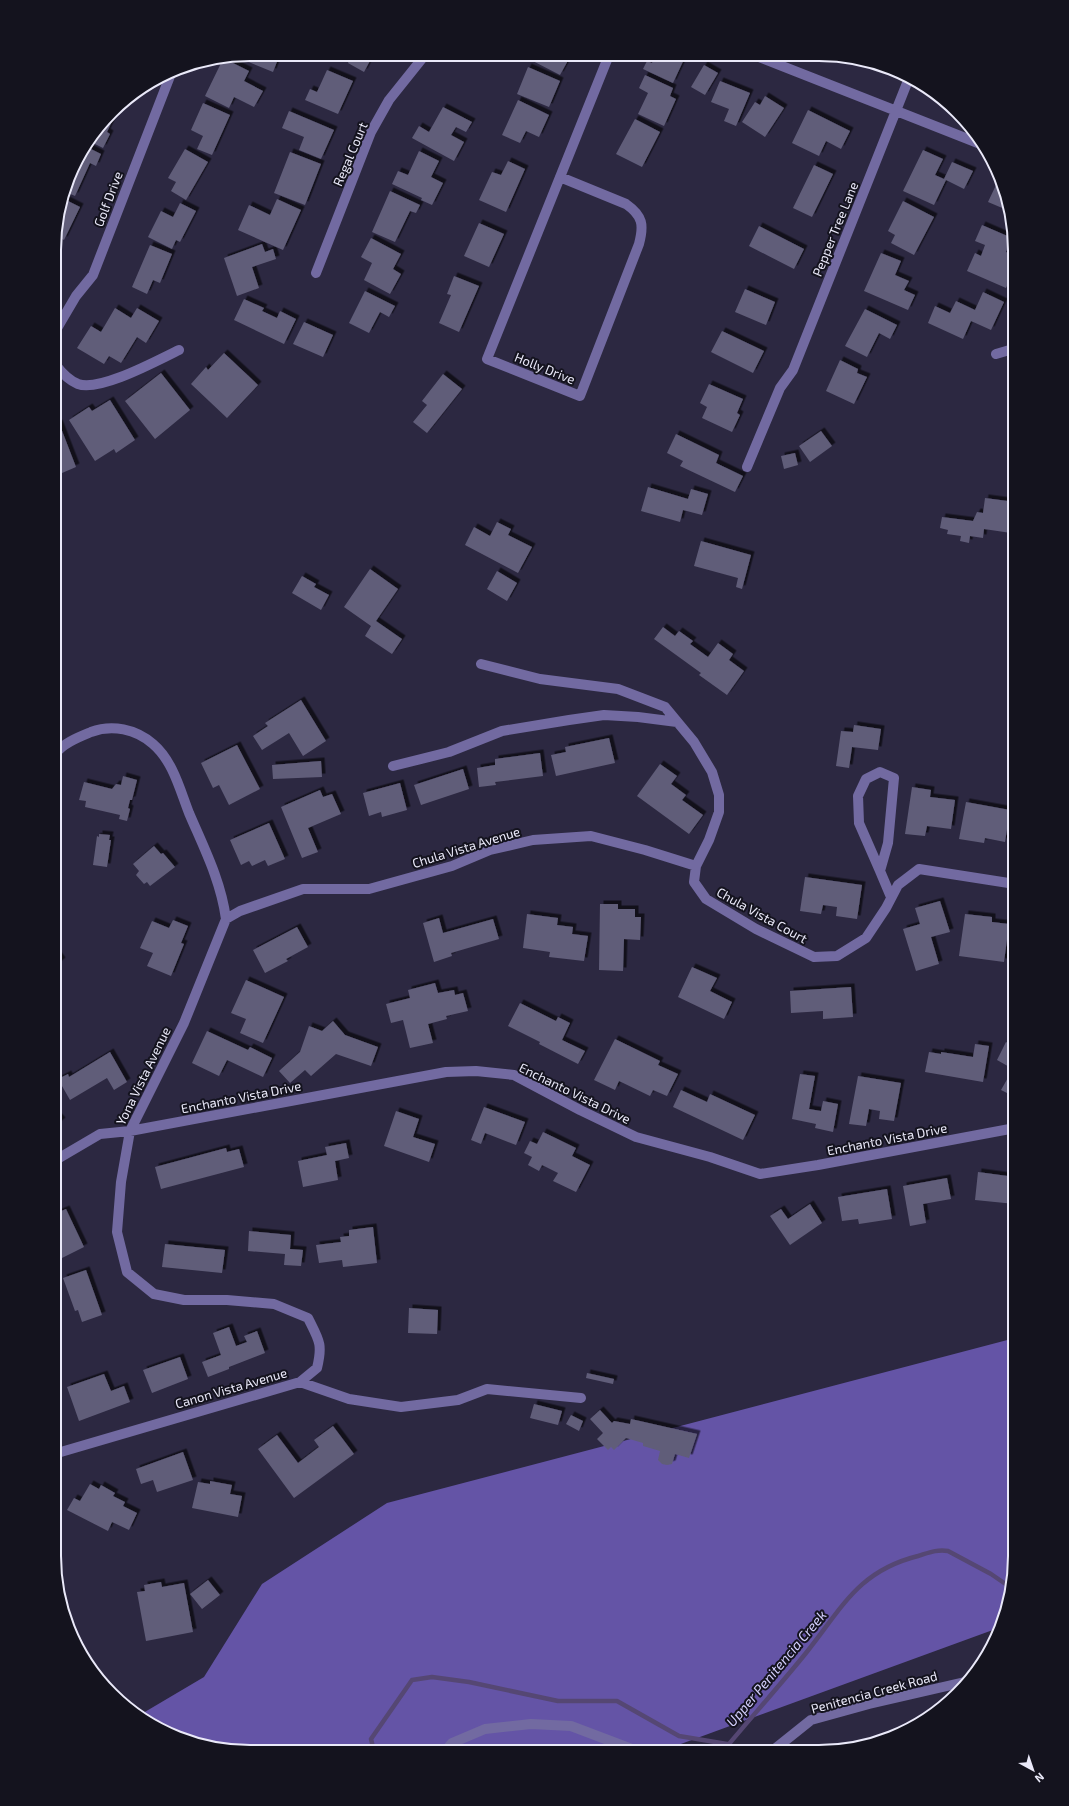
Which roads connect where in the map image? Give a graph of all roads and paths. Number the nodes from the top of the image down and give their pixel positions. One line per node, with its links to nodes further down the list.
1 (420, 61): 9 (street, Regal Court)
2 (607, 61): 8 (street, Holly Drive)
3 (767, 61): 6 (street)
4 (168, 80): 10 (street, Golf Drive)
5 (907, 83): 6 (street, Pepper Tree Lane)
6 (896, 111): 7 (street); 15 (street, Pepper Tree Lane)
7 (973, 141)
8 (560, 178): 8 (street, Holly Drive)
9 (316, 273)
10 (61, 322)
11 (179, 350): 14 (street)
12 (1008, 350): 13 (street)
13 (996, 354)
14 (61, 372)
15 (747, 467)
16 (481, 664): 17 (street)
17 (677, 722): 19 (street); 20 (street)
18 (61, 750): 24 (street)
19 (393, 766)
20 (696, 866): 23 (street, Chula Vista Court); 24 (street, Chula Vista Avenue)
21 (880, 871): 21 (street); 23 (street)
22 (1008, 883): 23 (street, Chula Vista Court)
23 (891, 897)
24 (226, 919): 26 (street, Yona Vista Avenue)
25 (1008, 1129): 26 (street, Enchanto Vista Drive)
26 (130, 1131): 27 (street, Enchanto Vista Drive); 28 (street, Yona Vista Avenue)
27 (61, 1157)
28 (300, 1382): 29 (street, Canon Vista Avenue); 30 (street, Canon Vista Avenue)
29 (581, 1398)
30 (61, 1452)
31 (958, 1683): 34 (street, Penitencia Creek Road)
32 (450, 1745): 33 (street)
33 (619, 1745)
34 (780, 1745)

